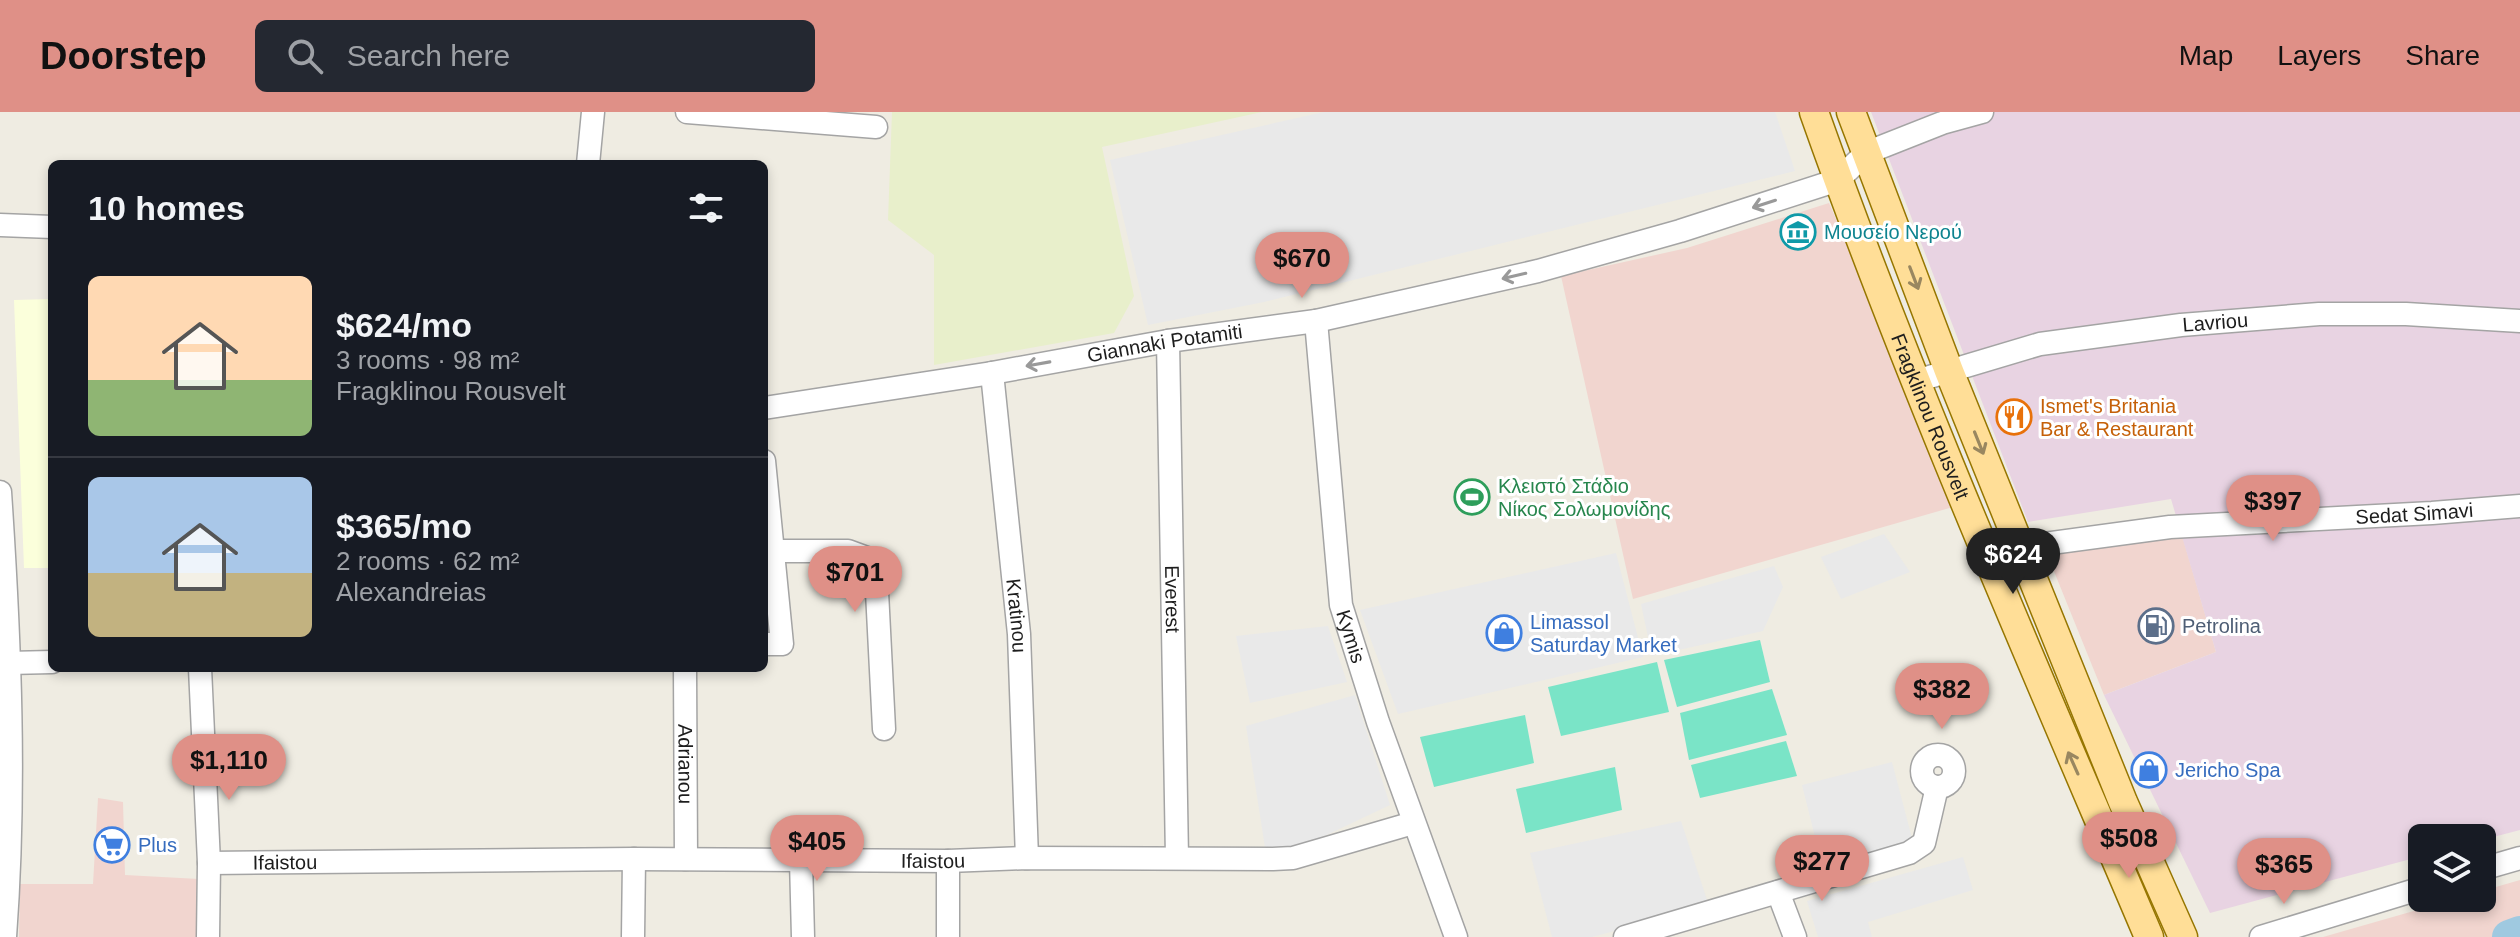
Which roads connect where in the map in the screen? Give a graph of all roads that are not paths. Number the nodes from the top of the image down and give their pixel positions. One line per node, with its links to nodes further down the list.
1 (593, 112): 8 (street)
2 (687, 112): 6 (street)
3 (1814, 112): 9 (main road, Fragklinou Rousvelt)
4 (1851, 112): 7 (main road, Fragklinou Rousvelt)
5 (1982, 112): 7 (street)
6 (876, 127)
7 (1866, 153): 9 (street); 15 (main road, Fragklinou Rousvelt, one-way to 15)
8 (588, 160)
9 (1838, 180): 12 (street, Giannaki Potamiti, one-way to 12); 17 (main road, Fragklinou Rousvelt)
10 (0, 225): 11 (street)
11 (48, 227)
12 (1316, 321): 14 (street, Giannaki Potamiti); 33 (street, Kymis)
13 (2520, 321): 15 (street, Lavriou)
14 (1168, 341): 16 (street, Giannaki Potamiti, one-way to 16); 35 (street, Everest)
15 (1949, 371): 17 (street, Lavriou); 23 (main road, Fragklinou Rousvelt, one-way to 23)
16 (992, 373): 18 (street, Giannaki Potamiti); 34 (street, Kratinou)
17 (1916, 381): 54 (main road, Fragklinou Rousvelt, one-way to 17)
18 (768, 407)
19 (0, 492): 22 (street)
20 (768, 501): 24 (street)
21 (2520, 506): 23 (street, Sedat Simavi)
22 (1, 522): 27 (street)
23 (2022, 547): 55 (main road, Fragklinou Rousvelt)
24 (773, 551): 25 (street); 31 (street)
25 (773, 644)
26 (48, 662): 27 (street)
27 (8, 663): 30 (street)
28 (200, 672): 41 (street)
29 (685, 672): 38 (street, Adrianou)
30 (5, 709): 43 (street)
31 (884, 729)
32 (1937, 787): 44 (street)
33 (1413, 823): 35 (street, Ifaistou); 51 (street, Kymis)
34 (1027, 858): 35 (street, Ifaistou); 40 (street, Ifaistou)
35 (1177, 858)
36 (2520, 858): 42 (street)
37 (634, 859): 38 (street, Ifaistou); 41 (street, Ifaistou); 48 (street)
38 (686, 859): 39 (street, Ifaistou)
39 (801, 860): 40 (street, Ifaistou); 49 (street)
40 (948, 861): 50 (street)
41 (209, 863): 47 (street)
42 (2496, 865)
43 (5, 868): 46 (street)
44 (1778, 892): 52 (street); 53 (street)
45 (2408, 892): 56 (street)
46 (5, 937)
47 (208, 937)
48 (633, 937)
49 (803, 937)
50 (948, 937)
51 (1456, 937)
52 (1625, 937)
53 (1795, 937)
54 (2149, 937)
55 (2183, 937)
56 (2261, 937)

